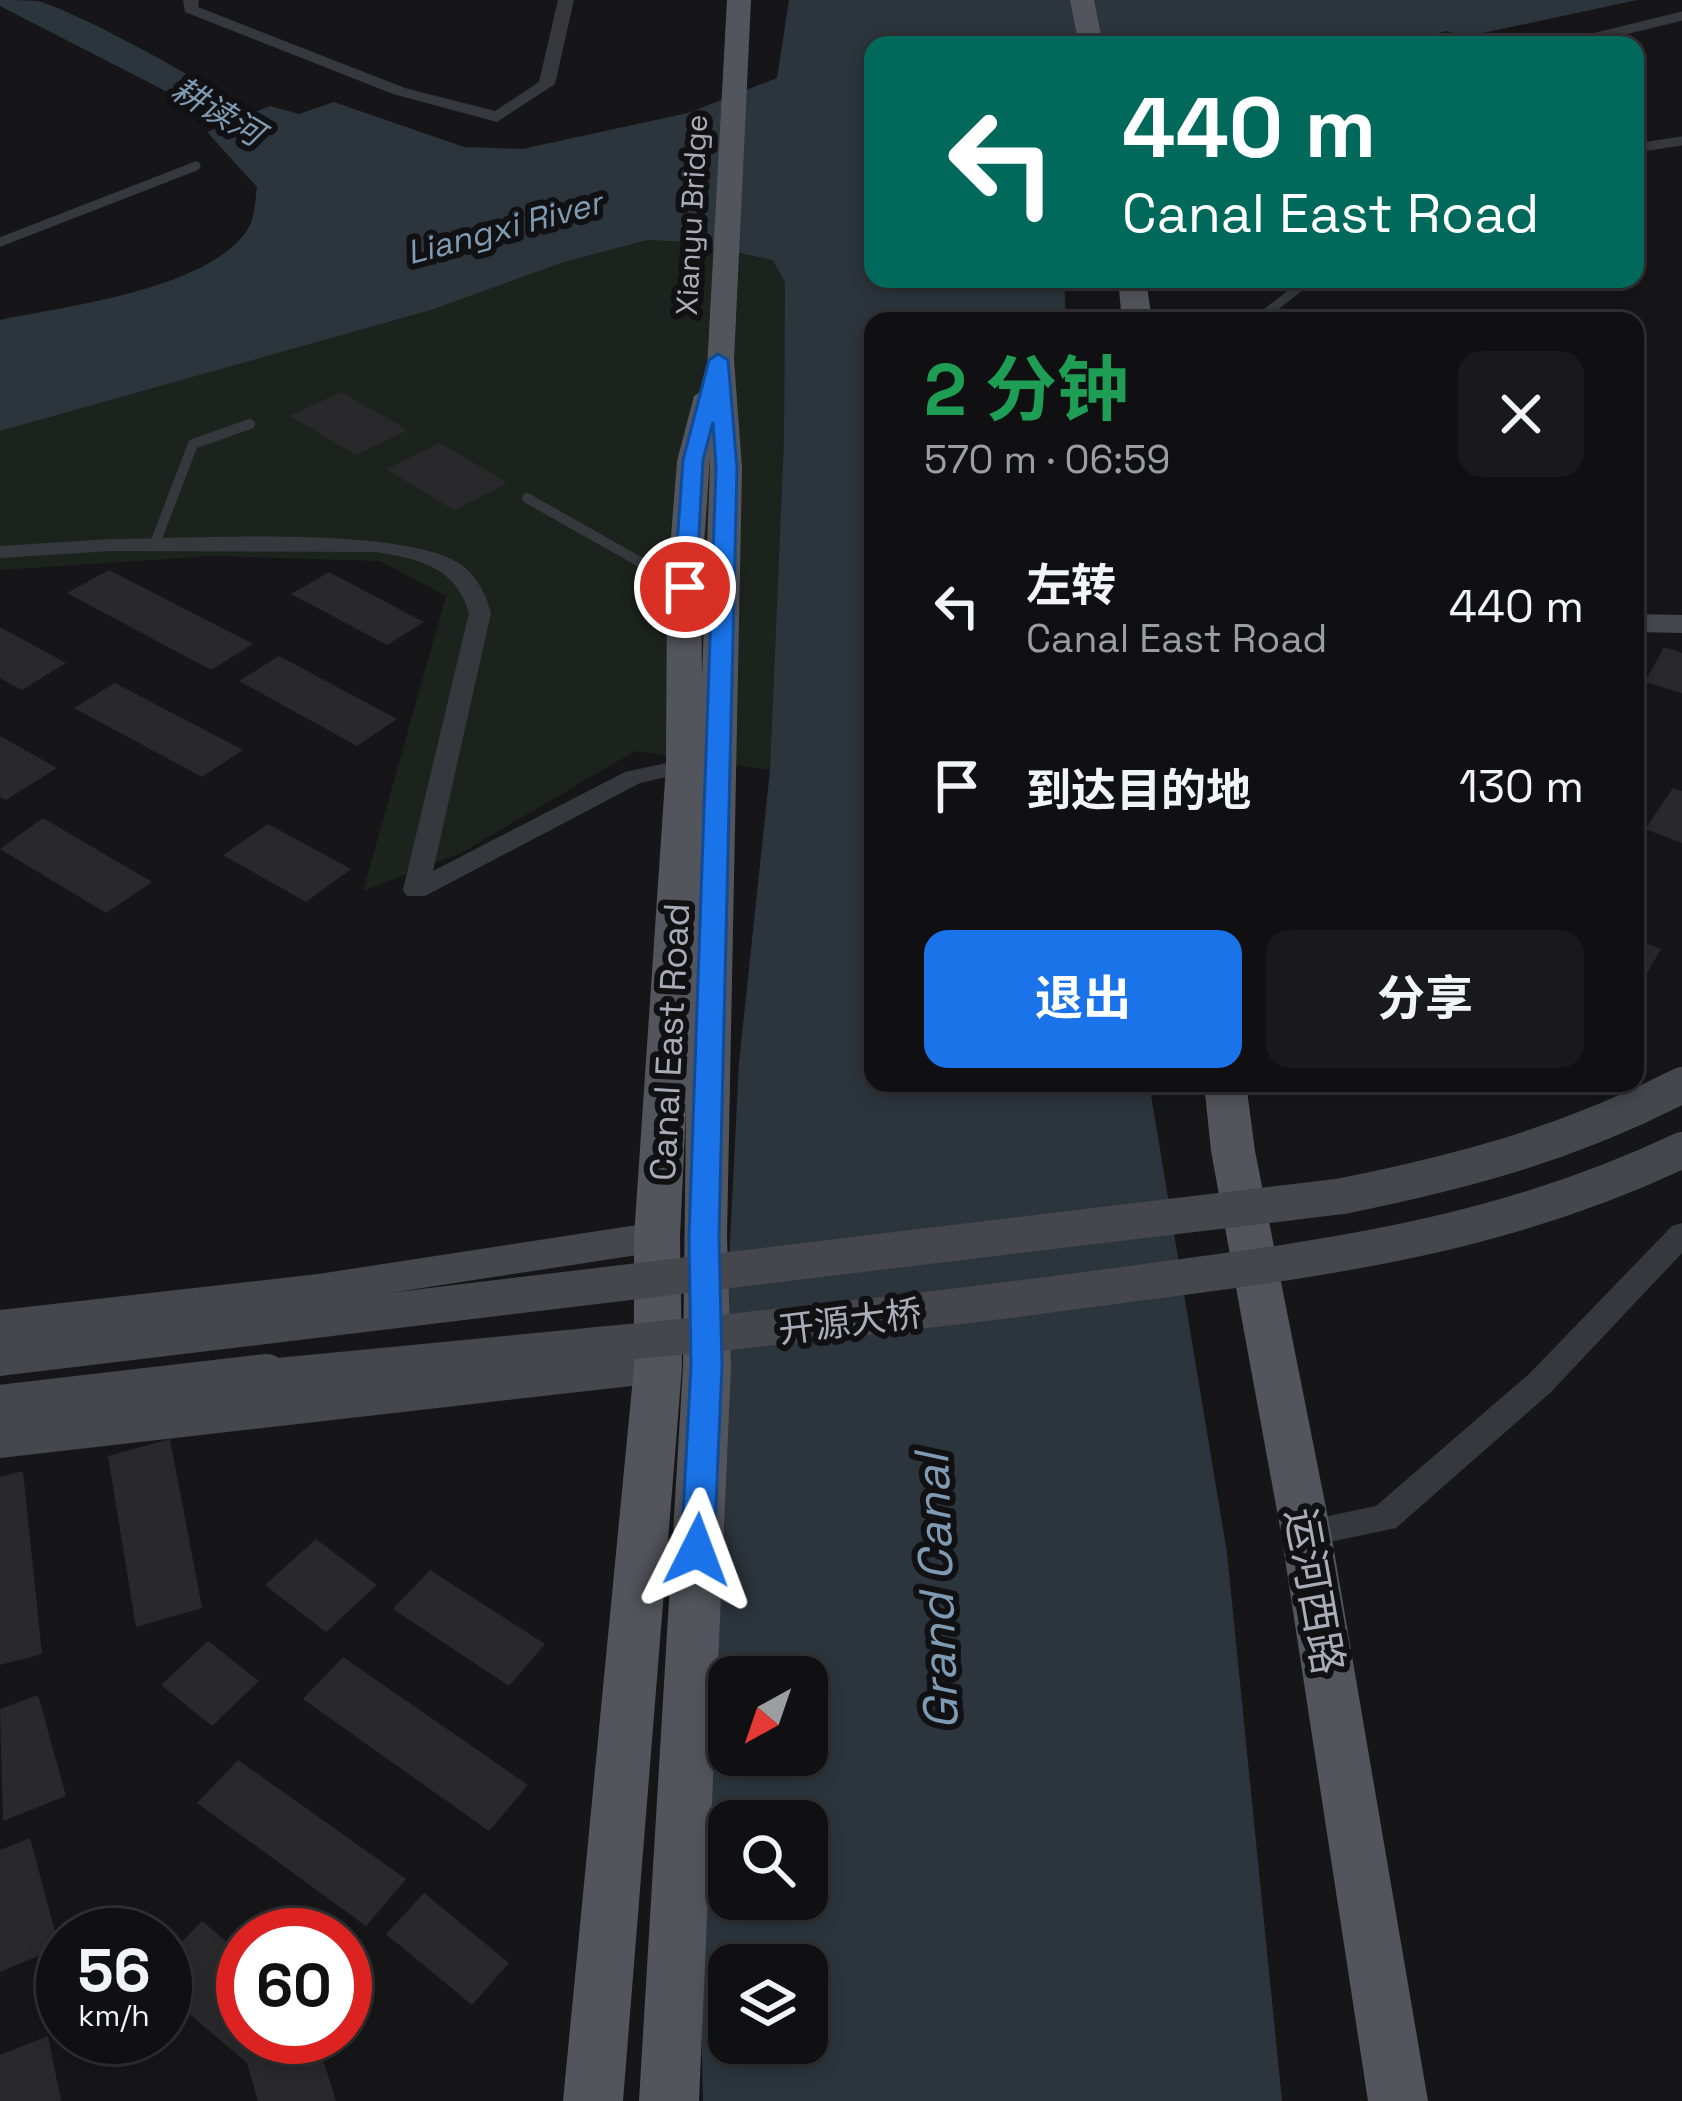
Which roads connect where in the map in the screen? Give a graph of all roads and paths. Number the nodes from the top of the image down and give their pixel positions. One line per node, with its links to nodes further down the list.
1 (191, 0): 2 (street)
2 (566, 0)
3 (739, 0): 14 (main road, Xianyu Bridge)
4 (1082, 0): 6 (main road)
5 (1682, 16): 7 (lane)
6 (1089, 36)
7 (1599, 36)
8 (1682, 141): 9 (lane)
9 (1644, 147)
10 (196, 166): 11 (lane)
11 (0, 242)
12 (1298, 288): 13 (lane)
13 (1268, 312)
14 (718, 360): 19 (main road, Canal East Road); 35 (main road, Canal East Road)
15 (250, 424): 17 (lane)
16 (527, 498): 19 (lane)
17 (154, 545): 18 (street); 22 (street)
18 (0, 552)
19 (685, 587): 22 (main road, Canal East Road)
20 (1644, 623): 21 (main road)
21 (1682, 624)
22 (685, 766): 27 (main road, Canal East Road)
23 (1682, 1085): 29 (main road, bridge)
24 (1226, 1092): 33 (main road, 运河西路)
25 (1682, 1150): 31 (main road, 开源大桥, bridge)
26 (1682, 1234): 33 (street)
27 (657, 1237): 28 (main road); 30 (main road, Canal East Road)
28 (0, 1327)
29 (0, 1358)
30 (658, 1366): 32 (main road); 34 (main road, Canal East Road)
31 (0, 1408)
32 (0, 1442)
33 (1306, 1534): 36 (main road, 运河西路)
34 (593, 2101)
35 (669, 2101)
36 (1398, 2101)

